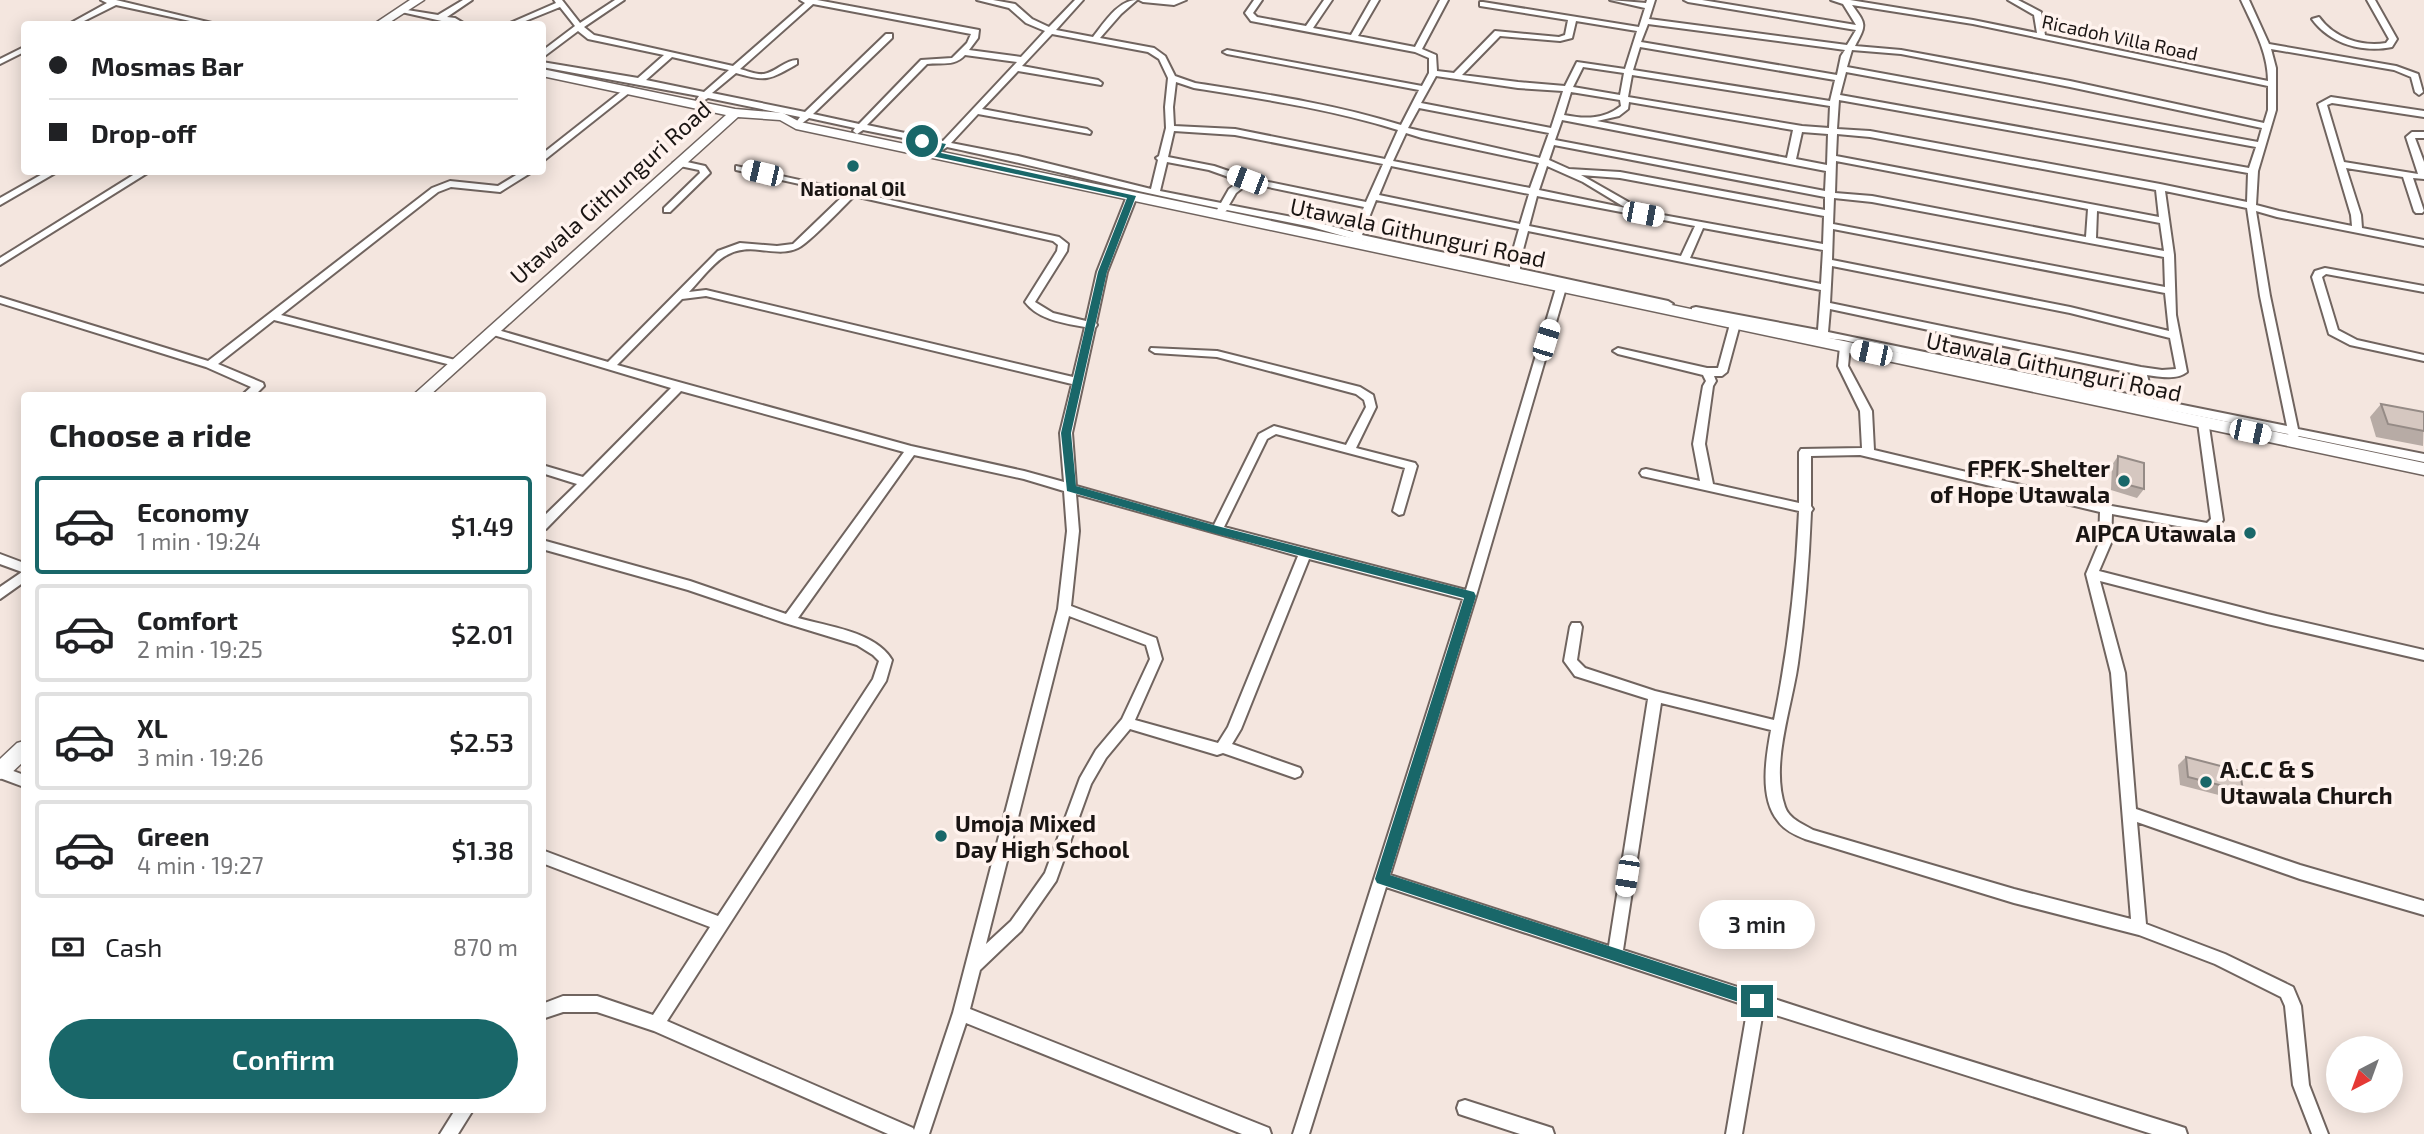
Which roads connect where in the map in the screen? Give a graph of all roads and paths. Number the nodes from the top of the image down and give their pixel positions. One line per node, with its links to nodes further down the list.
1 (105, 0): 23 (street)
2 (418, 0): 28 (street)
3 (468, 0): 29 (street)
4 (620, 0): 38 (street)
5 (810, 0): 51 (street); 59 (street)
6 (981, 0): 41 (street)
7 (1079, 0): 41 (street)
8 (1133, 0): 44 (street)
9 (1143, 0): 10 (street)
10 (1182, 0)
11 (1258, 0): 40 (street)
12 (1328, 0): 40 (street)
13 (1375, 0): 45 (street)
14 (1444, 0): 49 (street)
15 (1614, 0): 25 (street)
16 (1688, 0): 39 (street)
17 (1835, 0): 22 (street, Ricadoh Villa Road)
18 (1906, 0): 27 (street)
19 (2012, 0): 43 (street)
20 (2245, 0): 47 (street)
21 (2371, 0): 31 (street)
22 (1845, 1): 27 (street, Ricadoh Villa Road); 39 (street)
23 (115, 2): 32 (street); 33 (street)
24 (559, 2): 36 (street); 38 (street)
25 (1651, 3): 37 (street)
26 (1483, 4): 30 (street)
27 (1910, 10): 43 (street, Ricadoh Villa Road)
28 (401, 11): 29 (street); 34 (street)
29 (441, 18): 35 (street)
30 (1572, 19): 37 (street); 64 (street)
31 (2316, 19)
32 (79, 21)
33 (199, 21)
34 (385, 21)
35 (451, 21)
36 (518, 21)
37 (1644, 26): 46 (street); 48 (street)
38 (580, 27): 53 (street); 54 (street)
39 (1861, 28): 48 (street)
40 (1307, 30): 45 (street)
41 (1051, 31): 44 (street); 57 (street)
42 (889, 36): 81 (street)
43 (2041, 36): 68 (street, Ricadoh Villa Road)
44 (1096, 38): 65 (street)
45 (1353, 38): 49 (street)
46 (1639, 44): 60 (street); 62 (street)
47 (2266, 46): 68 (street); 71 (street)
48 (1850, 47): 62 (street); 83 (street)
49 (1417, 50): 63 (street)
50 (21, 52): 55 (street)
51 (964, 52): 57 (street); 89 (street)
52 (1227, 52): 69 (street)
53 (546, 53)
54 (671, 54): 59 (street); 67 (street)
55 (0, 62)
56 (794, 62): 59 (street)
57 (1020, 64): 66 (street); 77 (street)
58 (546, 65): 67 (street)
59 (732, 70): 72 (street)
60 (1629, 70): 70 (street); 73 (street); 74 (street)
61 (546, 73): 67 (street)
62 (1842, 73): 74 (street); 93 (street)
63 (1433, 74): 64 (street); 69 (street)
64 (1457, 75): 70 (street)
65 (1172, 78): 84 (street); 86 (street)
66 (1098, 83)
67 (635, 85): 72 (street); 75 (street); 95 (street)
68 (2273, 85): 83 (street)
69 (1425, 89): 76 (street)
70 (1568, 89): 73 (street); 80 (street)
71 (2419, 92)
72 (706, 94): 75 (street); 81 (street)
73 (1622, 99): 82 (street); 85 (street)
74 (1835, 101): 87 (street); 106 (street)
75 (695, 104): 78 (street)
76 (1416, 104): 86 (street); 88 (street)
77 (977, 111): 90 (street); 94 (street)
78 (735, 113): 81 (street, Utawala Githunguri Road); 101 (street, Utawala Githunguri Road)
79 (2424, 114): 102 (street)
80 (1561, 117): 82 (street); 88 (street)
81 (801, 121): 89 (street, Utawala Githunguri Road)
82 (1586, 121): 98 (street)
83 (2266, 126): 93 (street)
84 (1170, 128): 96 (street); 100 (street)
85 (1798, 128): 87 (street); 98 (street)
86 (1403, 129): 99 (street); 100 (street)
87 (1831, 130): 97 (street); 113 (street)
88 (1555, 131): 92 (street)
89 (856, 132): 94 (street, Utawala Githunguri Road)
90 (1087, 132)
91 (2424, 135): 110 (street)
92 (1551, 142): 99 (street); 117 (street)
93 (2259, 145): 106 (street)
94 (939, 150): 116 (street); 118 (street, Utawala Githunguri Road)
95 (547, 151)
96 (1161, 158): 111 (street); 116 (street)
97 (1832, 158): 104 (street); 124 (street)
98 (1791, 160): 104 (street)
99 (1544, 161): 105 (street); 114 (street)
100 (1388, 162): 114 (street); 121 (street)
101 (678, 163): 125 (street); 154 (street, Utawala Githunguri Road)
102 (2341, 164): 110 (street); 134 (street)
103 (739, 168): 115 (street)
104 (1832, 169): 117 (street)
105 (1569, 171): 112 (street); 129 (street)
106 (2253, 171): 123 (street)
107 (47, 175): 122 (street)
108 (139, 175): 141 (street)
109 (522, 175): 151 (street)
110 (2408, 177): 127 (street)
111 (1247, 180): 121 (street); 126 (street)
112 (1586, 180): 119 (street); 128 (street)
113 (2160, 187): 123 (street); 130 (street)
114 (1534, 192): 119 (street); 133 (street)
115 (852, 193): 148 (street); 153 (street)
116 (1155, 193): 120 (street)
117 (1830, 195): 129 (street); 136 (street)
118 (1132, 196): 120 (street, Utawala Githunguri Road); 153 (street)
119 (1569, 199): 128 (street)
120 (1170, 200): 126 (street, Utawala Githunguri Road)
121 (1371, 201): 133 (street); 135 (street)
122 (0, 202)
123 (2251, 206): 134 (street); 172 (street)
124 (2093, 207): 130 (street); 136 (street)
125 (667, 210)
126 (1222, 210): 135 (street, Utawala Githunguri Road)
127 (2419, 211)
128 (1643, 214): 131 (street)
129 (1830, 214): 132 (street)
130 (2165, 221): 139 (street)
131 (1700, 225): 138 (street); 140 (street)
132 (1830, 226): 138 (street); 147 (street)
133 (1526, 227): 140 (street); 143 (street)
134 (2357, 230): 137 (street)
135 (1354, 240): 143 (street, Utawala Githunguri Road)
136 (2091, 241): 139 (street)
137 (2424, 243)
138 (1828, 248): 142 (street)
139 (2169, 255): 147 (street)
140 (1684, 260): 145 (street)
141 (0, 262)
142 (1826, 262): 145 (street); 155 (street)
143 (1515, 274): 144 (street, Utawala Githunguri Road); 156 (street)
144 (1561, 288): 152 (street, Utawala Githunguri Road); 195 (street)
145 (1825, 288): 150 (street)
146 (2424, 289): 160 (street)
147 (2171, 290): 155 (street)
148 (679, 296): 163 (street); 166 (street)
149 (0, 300): 162 (street)
150 (1825, 305): 156 (street); 164 (street)
151 (271, 316): 161 (street); 162 (street)
152 (1735, 324): 156 (street, Utawala Githunguri Road); 165 (street)
153 (1092, 326): 166 (street)
154 (491, 331): 161 (street, Utawala Githunguri Road); 163 (street)
155 (2176, 336): 164 (street)
156 (1819, 338): 157 (street, Utawala Githunguri Road); 170 (street)
157 (1845, 347): 171 (street, Utawala Githunguri Road); 175 (street)
158 (1155, 350): 173 (street)
159 (1618, 351): 165 (street)
160 (2424, 358)
161 (455, 363): 169 (street, Utawala Githunguri Road)
162 (210, 365): 168 (street)
163 (610, 366): 167 (street)
164 (2141, 371): 170 (street)
165 (1707, 372): 181 (street)
166 (1078, 382): 182 (street)
167 (679, 387): 174 (street); 180 (street)
168 (251, 392)
169 (423, 392)
170 (2148, 401): 172 (street)
171 (2204, 423): 172 (street, Utawala Githunguri Road); 184 (street)
172 (2295, 436): 176 (street); 178 (street, Utawala Githunguri Road)
173 (1350, 449): 185 (street); 187 (street)
174 (911, 450): 182 (street); 197 (street)
175 (1868, 453): 183 (street); 184 (street)
176 (2424, 458)
177 (546, 469): 180 (street)
178 (2424, 469)
179 (1646, 473): 181 (street)
180 (584, 482): 186 (street)
181 (1707, 485): 183 (street)
182 (1071, 488): 187 (street); 196 (street)
183 (1807, 509): 202 (street)
184 (2106, 509): 192 (street)
185 (1399, 510)
186 (546, 522)
187 (1217, 530): 189 (street)
188 (546, 545): 197 (street)
189 (1305, 554): 195 (street); 203 (street)
190 (0, 559): 191 (street)
191 (21, 567)
192 (2092, 574): 199 (street); 208 (street)
193 (21, 578): 194 (street)
194 (0, 594)
195 (1470, 596): 210 (street)
196 (1064, 609): 201 (street); 215 (street)
197 (789, 620): 212 (street)
198 (1576, 627): 200 (street)
199 (2424, 655)
200 (1655, 696): 202 (street); 214 (street)
201 (1127, 723): 203 (street); 215 (street)
202 (1780, 727): 213 (street)
203 (1223, 747): 206 (street)
204 (21, 752): 205 (street)
205 (0, 771): 207 (street)
206 (1295, 772)
207 (21, 780)
208 (2129, 813): 211 (street); 213 (street)
209 (546, 857): 212 (street)
210 (1382, 879): 214 (street); 227 (street)
211 (2424, 908)
212 (721, 923): 219 (street)
213 (2139, 928): 230 (street)
214 (1615, 954): 216 (street)
215 (973, 966): 218 (street)
216 (1757, 1001): 222 (street); 229 (street)
217 (546, 1010): 219 (street)
218 (961, 1013): 225 (street); 226 (street)
219 (656, 1024): 224 (street)
220 (1465, 1108): 228 (street)
221 (463, 1113): 223 (street)
222 (2169, 1132)
223 (448, 1134)
224 (907, 1134)
225 (921, 1134)
226 (1264, 1134)
227 (1301, 1134)
228 (1546, 1134)
229 (1734, 1134)
230 (2320, 1134)

